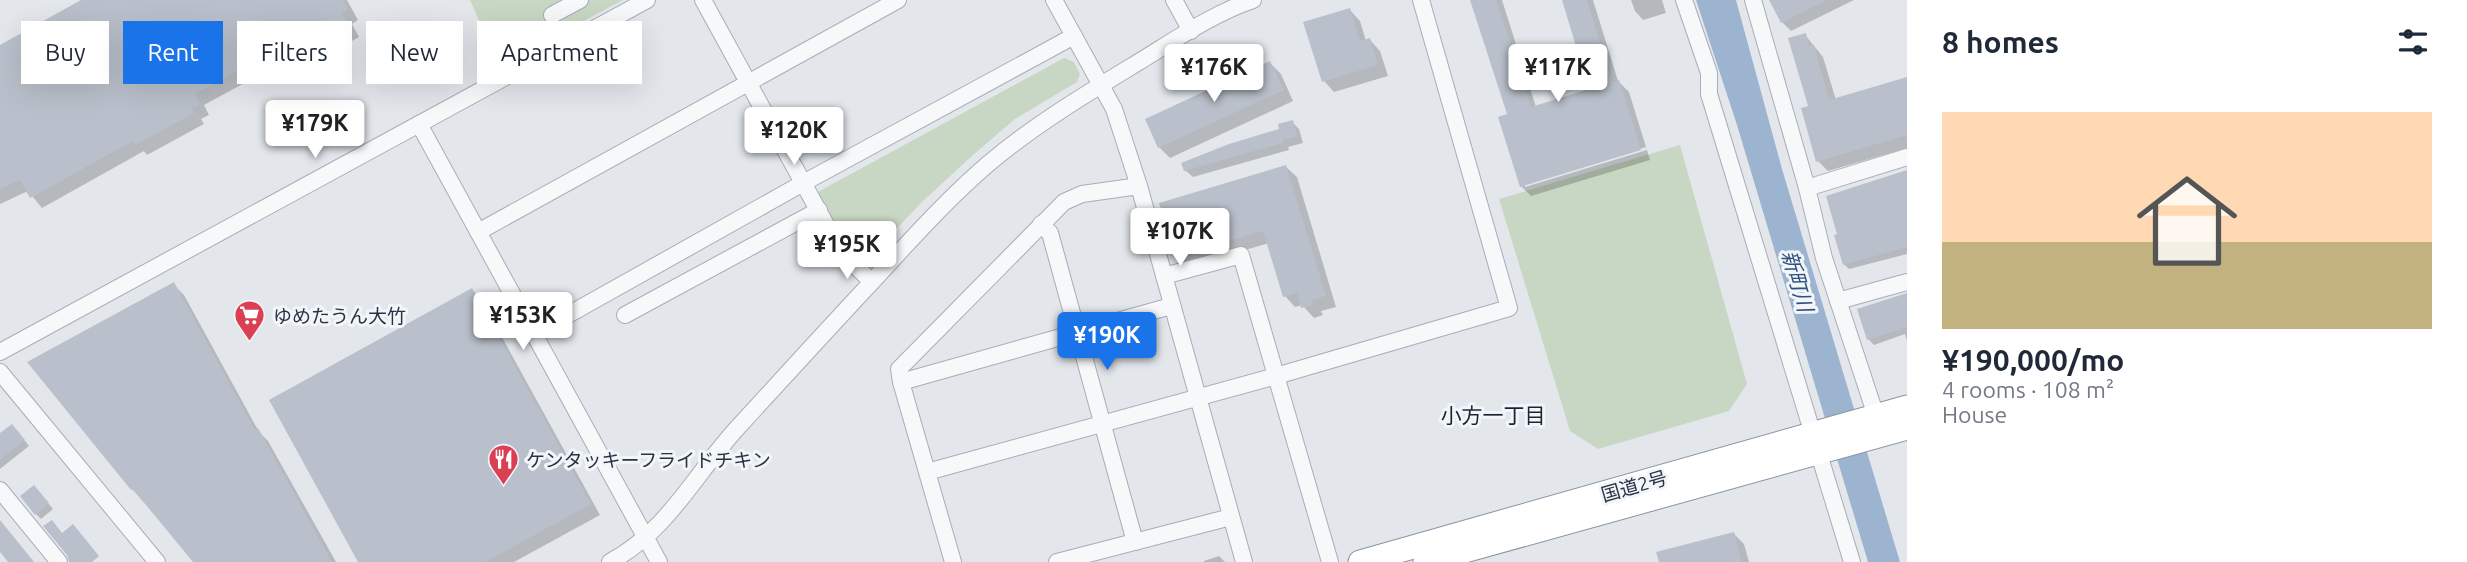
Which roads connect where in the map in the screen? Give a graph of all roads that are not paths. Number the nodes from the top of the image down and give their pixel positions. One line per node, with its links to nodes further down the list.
1 (580, 0): 11 (street)
2 (647, 0): 16 (street)
3 (703, 0): 14 (street)
4 (898, 0): 14 (street)
5 (1054, 0): 13 (street)
6 (1174, 0): 12 (street)
7 (1253, 0): 12 (street)
8 (1421, 0): 34 (street)
9 (1684, 0): 41 (street)
10 (1753, 0): 20 (street)
11 (552, 15)
12 (1191, 31): 15 (street)
13 (1074, 36): 15 (street); 18 (street)
14 (749, 82): 18 (street); 23 (street)
15 (1102, 85): 19 (street); 25 (street)
16 (419, 124): 23 (street); 32 (street)
17 (1907, 157): 20 (street)
18 (805, 182): 21 (street); 31 (street)
19 (1139, 186): 22 (street); 24 (street)
20 (1807, 188): 27 (street)
21 (819, 210): 25 (street); 29 (street)
22 (1041, 224): 30 (street); 35 (street)
23 (478, 232): 31 (street)
24 (1164, 276): 28 (street); 34 (street)
25 (872, 282): 45 (street)
26 (1907, 282): 27 (street)
27 (1838, 301): 39 (street)
28 (1171, 306): 30 (street); 36 (street)
29 (625, 315)
30 (1077, 332): 35 (street); 38 (street)
31 (534, 334): 45 (street)
32 (0, 352)
33 (0, 372): 48 (street)
34 (1276, 376): 36 (street); 54 (street)
35 (901, 382): 42 (street)
36 (1197, 397): 38 (street); 44 (street)
37 (1907, 407): 39 (highway, 国道2号)
38 (1102, 423): 42 (street); 46 (street)
39 (1871, 424): 40 (highway, 国道2号); 41 (highway, 国道2号)
40 (1907, 428)
41 (1820, 443): 55 (highway, 国道2号); 56 (highway, 国道2号); 57 (street)
42 (927, 472): 51 (street)
43 (0, 490): 47 (street)
44 (1231, 517): 46 (street); 53 (street)
45 (646, 539): 49 (street); 50 (street)
46 (1135, 542): 52 (street)
47 (59, 562)
48 (157, 562)
49 (610, 562)
50 (659, 562)
51 (953, 562)
52 (1057, 562)
53 (1244, 562)
54 (1330, 562)
55 (1360, 562)
56 (1425, 562)
57 (1852, 562)

